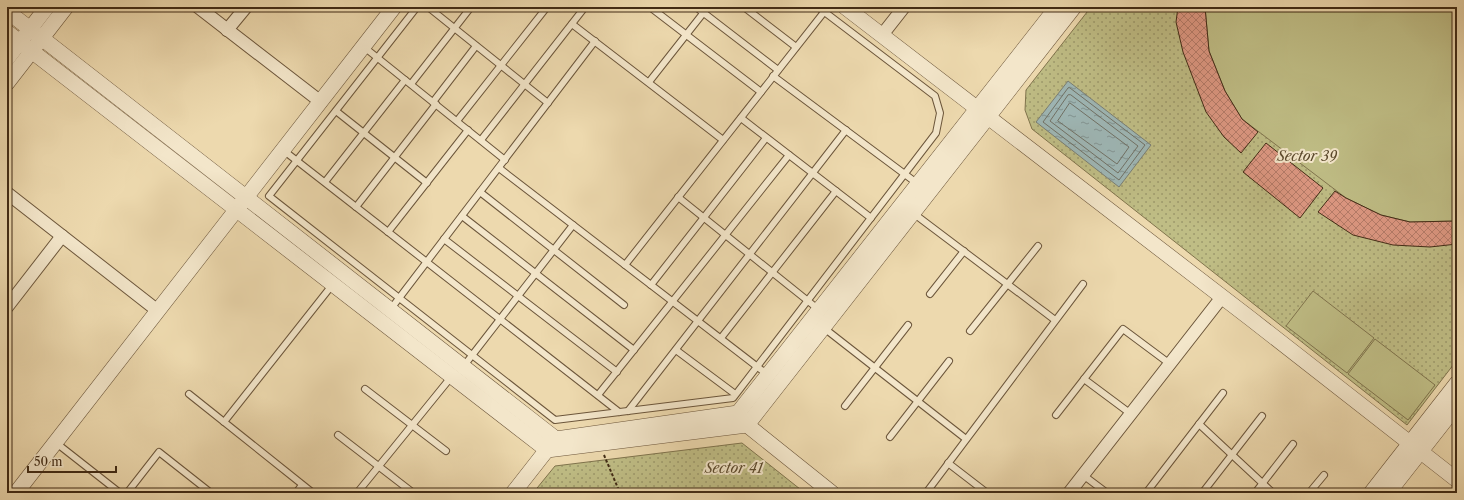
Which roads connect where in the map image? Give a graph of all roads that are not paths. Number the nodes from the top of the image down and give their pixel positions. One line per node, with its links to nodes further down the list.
1 (47, 7): 25 (street)
2 (66, 7): 30 (street)
3 (198, 7): 26 (street)
4 (246, 7): 26 (street)
5 (394, 7): 33 (street)
6 (417, 7): 36 (lane)
7 (428, 7): 24 (lane)
8 (471, 7): 24 (lane)
9 (547, 7): 38 (lane)
10 (585, 7): 23 (lane)
11 (650, 7): 28 (lane)
12 (696, 7): 22 (lane)
13 (708, 7): 22 (lane)
14 (744, 7): 35 (lane)
15 (818, 7): 20 (lane)
16 (846, 7): 29 (street)
17 (904, 7): 29 (street)
18 (1057, 7): 51 (street)
19 (1074, 7): 51 (street)
20 (826, 9): 35 (lane); 67 (lane)
21 (7, 11): 25 (street)
22 (704, 13): 28 (lane); 39 (lane)
23 (572, 24): 31 (lane); 45 (lane)
24 (454, 28): 34 (lane); 44 (lane)
25 (30, 29): 30 (street); 32 (street)
26 (227, 30): 47 (street)
27 (7, 32): 32 (street)
28 (686, 35): 42 (lane); 46 (lane)
29 (882, 35): 51 (street)
30 (42, 38): 32 (street); 75 (street)
31 (595, 41): 42 (lane); 49 (lane)
32 (26, 46): 37 (street); 43 (street); 77 (street)
33 (364, 46): 36 (lane); 47 (street)
34 (476, 46): 38 (lane); 48 (lane)
35 (796, 47): 39 (lane)
36 (378, 57): 41 (lane); 50 (lane)
37 (7, 59)
38 (501, 65): 45 (lane); 53 (lane)
39 (778, 70): 40 (lane)
40 (773, 76): 46 (lane); 55 (lane)
41 (405, 80): 44 (lane); 56 (lane)
42 (649, 82): 59 (lane)
43 (7, 83)
44 (411, 84): 48 (lane)
45 (525, 84): 49 (lane); 58 (lane)
46 (761, 92): 52 (lane)
47 (321, 102): 60 (street)
48 (434, 103): 53 (lane); 62 (lane)
49 (548, 103): 63 (lane)
50 (336, 111): 56 (lane); 64 (lane)
51 (983, 113): 70 (street); 78 (street); 101 (street)
52 (741, 118): 57 (lane); 59 (lane)
53 (457, 121): 54 (lane)
54 (468, 130): 58 (lane); 69 (lane)
55 (846, 130): 66 (lane); 67 (lane)
56 (364, 133): 62 (lane); 68 (lane)
57 (766, 138): 61 (lane); 80 (lane)
58 (481, 140): 63 (lane)
59 (724, 140): 74 (lane)
60 (283, 150): 64 (lane); 75 (street)
61 (789, 155): 66 (lane); 84 (lane)
62 (394, 157): 69 (lane); 76 (lane)
63 (505, 160): 65 (lane)
64 (297, 161): 68 (lane); 102 (lane)
65 (499, 168): 72 (lane); 82 (lane)
66 (812, 173): 71 (lane); 90 (lane)
67 (905, 174): 70 (lane); 81 (lane)
68 (325, 182): 76 (lane)
69 (426, 183): 83 (lane)
70 (918, 184): 108 (street)
71 (836, 191): 81 (lane); 93 (lane)
72 (480, 192): 79 (lane); 88 (lane)
73 (7, 193): 85 (street)
74 (678, 197): 80 (lane); 92 (lane)
75 (246, 198): 77 (street); 107 (street)
76 (356, 207): 83 (lane)
77 (237, 210): 95 (street); 109 (street)
78 (913, 213): 89 (lane); 114 (street)
79 (462, 216): 86 (lane); 94 (lane)
80 (704, 218): 84 (lane); 98 (lane)
81 (871, 218): 103 (lane)
82 (574, 225): 88 (lane); 92 (lane)
83 (388, 232): 91 (lane)
84 (726, 235): 90 (lane); 104 (lane)
85 (62, 236): 106 (street); 109 (street)
86 (444, 239): 91 (lane); 100 (lane)
87 (1038, 246): 96 (lane)
88 (554, 250): 94 (lane); 105 (lane)
89 (964, 251): 96 (lane); 99 (lane)
90 (750, 255): 93 (lane); 112 (lane)
91 (426, 262): 102 (lane); 110 (lane)
92 (625, 265): 98 (lane)
93 (772, 273): 103 (lane); 116 (lane)
94 (536, 274): 100 (lane); 117 (lane)
95 (333, 284): 123 (street); 142 (lane)
96 (1007, 284): 111 (lane); 115 (lane)
97 (1083, 284): 111 (lane)
98 (651, 285): 104 (lane)
99 (930, 294)
100 (518, 296): 110 (lane); 125 (lane)
101 (1222, 297): 121 (street); 151 (street)
102 (399, 298): 107 (lane); 119 (lane)
103 (807, 300): 108 (lane); 124 (lane)
104 (673, 302): 112 (lane); 117 (lane)
105 (624, 305)
106 (7, 307)
107 (390, 310): 123 (street)
108 (819, 310): 124 (street)
109 (158, 311): 148 (street)
110 (500, 319): 119 (lane); 132 (lane)
111 (1055, 320): 147 (lane)
112 (699, 321): 116 (lane); 118 (lane)
113 (908, 325): 122 (lane)
114 (824, 328): 122 (lane); 141 (street)
115 (970, 331)
116 (721, 338): 124 (lane)
117 (634, 350): 125 (lane)
118 (676, 350): 130 (lane); 136 (lane)
119 (472, 355): 123 (lane); 137 (lane)
120 (949, 361): 133 (lane)
121 (1170, 364): 126 (lane); 138 (street)
122 (875, 367): 133 (lane); 135 (lane)
123 (457, 371): 144 (lane); 149 (street)
124 (763, 371): 130 (lane); 141 (street)
125 (617, 372): 132 (lane)
126 (1084, 379): 138 (lane); 139 (lane)
127 (1457, 383): 151 (street)
128 (365, 389): 144 (lane)
129 (189, 394): 142 (lane)
130 (735, 394): 136 (lane)
131 (1223, 394): 143 (lane)
132 (598, 395): 137 (lane)
133 (918, 401): 146 (lane); 147 (lane)
134 (1457, 405): 151 (street)
135 (845, 406)
136 (628, 410): 137 (lane)
137 (620, 412)
138 (1131, 414): 156 (street)
139 (1056, 415)
140 (1262, 416): 153 (lane)
141 (743, 419): 149 (street); 149 (street); 171 (street)
142 (224, 422): 160 (lane)
143 (1199, 424): 153 (lane); 176 (lane)
144 (412, 425): 152 (lane); 155 (lane)
145 (338, 435): 155 (lane)
146 (890, 437)
147 (966, 438): 154 (lane)
148 (55, 442): 163 (street); 164 (lane)
149 (551, 444): 170 (street)
150 (1293, 444): 159 (lane)
151 (1415, 447): 158 (street); 180 (street); 181 (street)
152 (446, 451)
153 (1232, 455): 159 (lane); 162 (lane)
154 (948, 463): 172 (lane); 173 (lane)
155 (379, 466): 161 (lane); 169 (lane)
156 (1083, 475): 174 (street); 175 (lane)
157 (1324, 475): 179 (lane)
158 (1457, 480)
159 (1262, 483): 177 (lane); 178 (lane)
160 (302, 485): 167 (lane); 168 (lane)
161 (412, 492)
162 (1203, 492)
163 (16, 493)
164 (120, 493)
165 (127, 493): 166 (lane)
166 (211, 493)
167 (296, 493)
168 (313, 493)
169 (357, 493)
170 (513, 493)
171 (832, 493)
172 (926, 493)
173 (987, 493)
174 (1069, 493)
175 (1107, 493)
176 (1146, 493)
177 (1255, 493)
178 (1273, 493)
179 (1309, 493)
180 (1371, 493)
181 (1388, 493)

